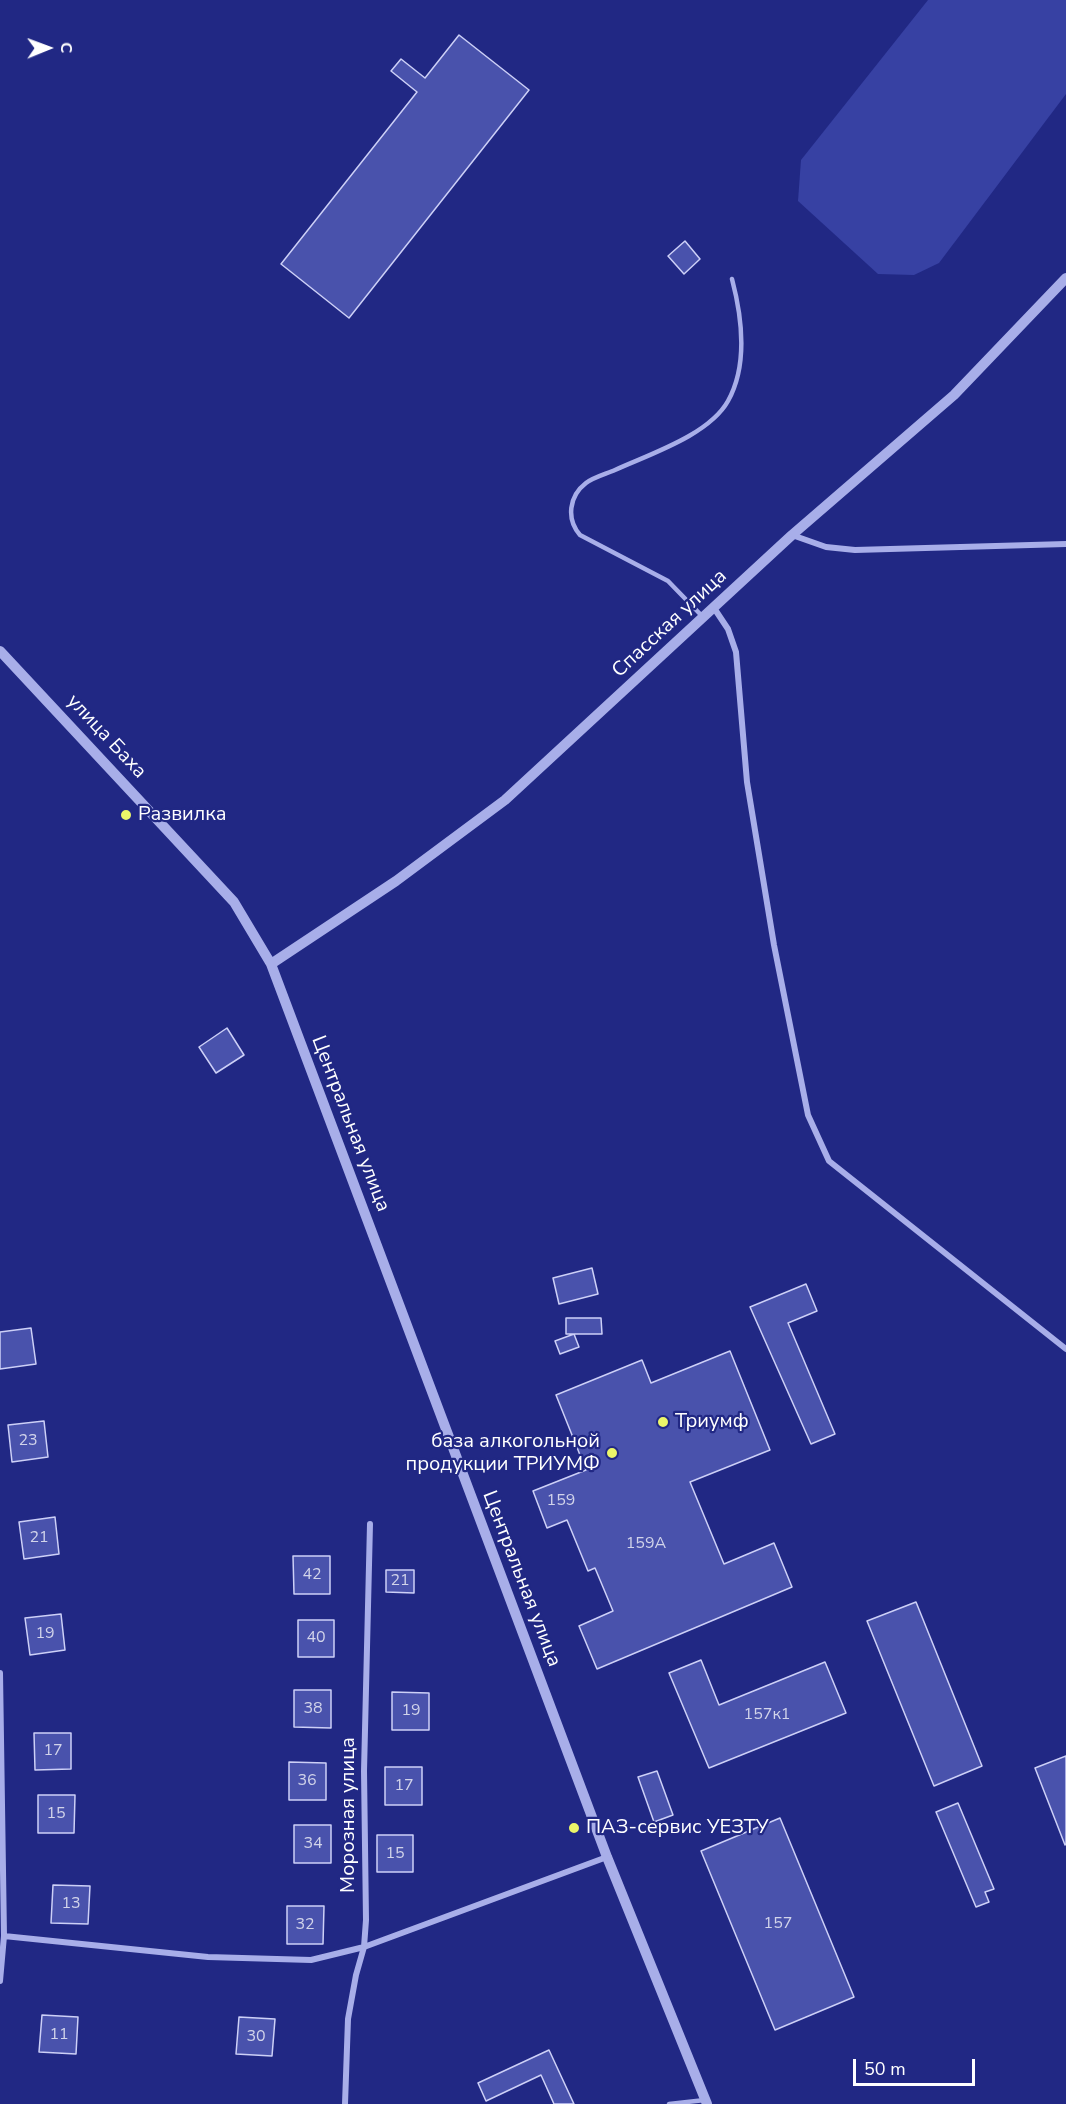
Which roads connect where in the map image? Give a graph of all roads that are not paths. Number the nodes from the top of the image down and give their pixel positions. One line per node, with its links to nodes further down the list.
1 (1066, 278): 3 (street, Спасская улица)
2 (732, 279): 6 (lane)
3 (792, 536): 4 (street); 5 (street, Спасская улица)
4 (1066, 544)
5 (714, 608): 6 (street, Спасская улица); 9 (street)
6 (704, 618): 8 (street, Спасская улица)
7 (0, 651): 8 (street, улица Баха)
8 (271, 964): 12 (street, Центральная улица)
9 (1066, 1348)
10 (370, 1524): 14 (street, Морозная улица)
11 (0, 1673): 13 (street)
12 (607, 1857): 14 (street); 16 (street, Центральная улица)
13 (4, 1936): 14 (street); 15 (street)
14 (364, 1947): 17 (street, Морозная улица)
15 (0, 1981)
16 (706, 2102): 18 (lane)
17 (345, 2104)
18 (669, 2104)

